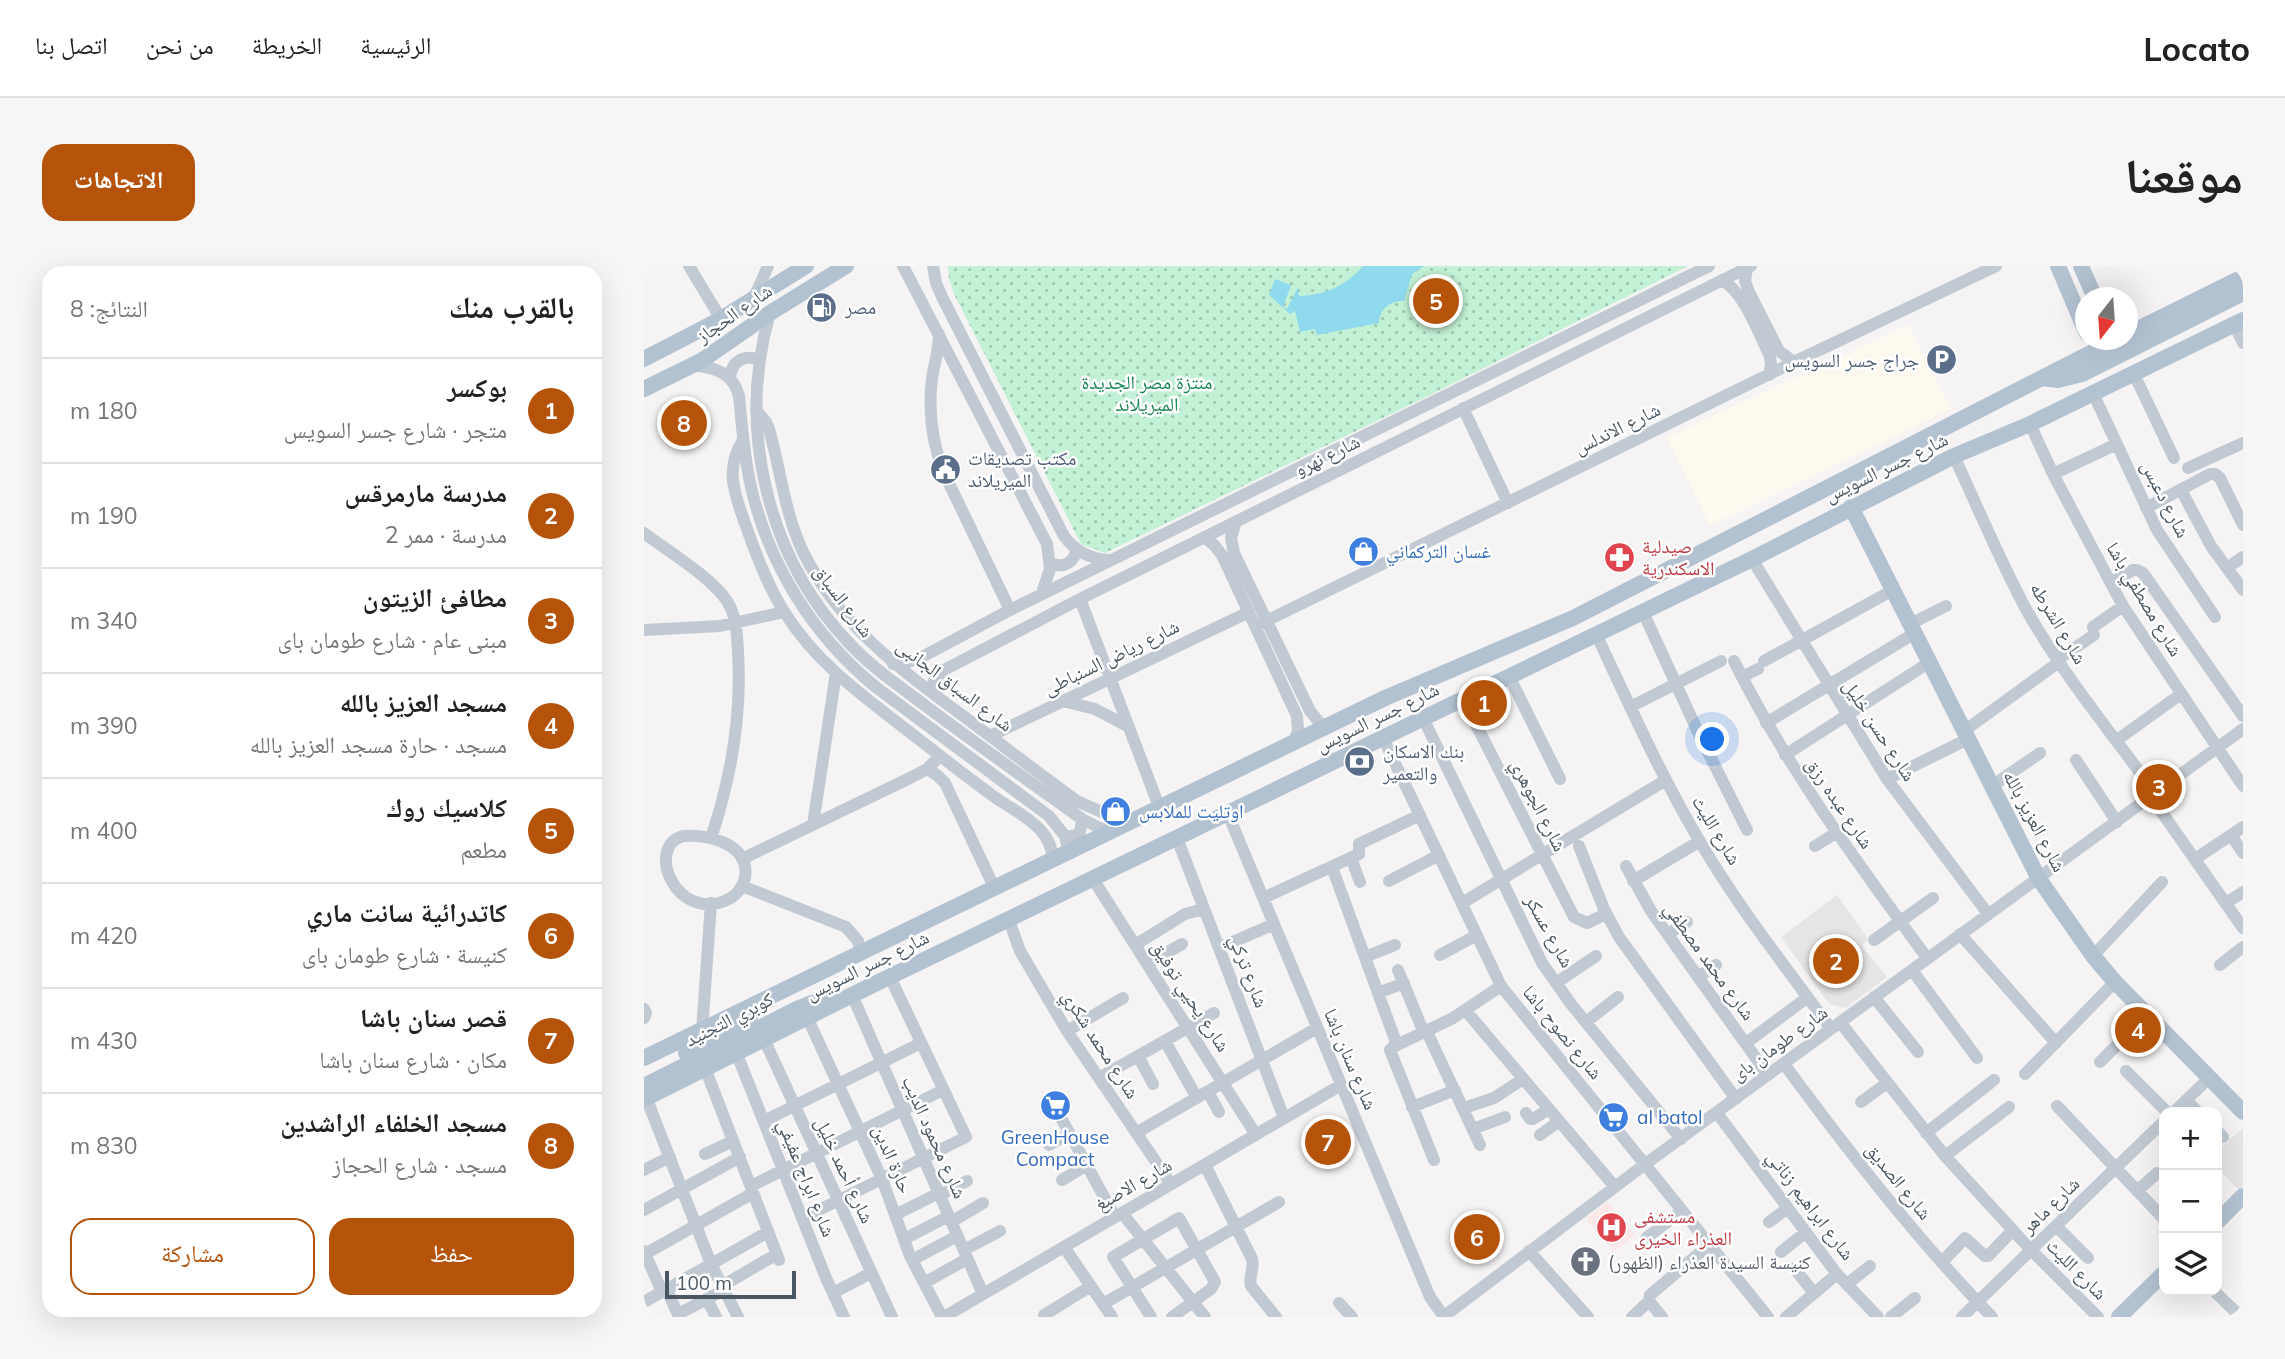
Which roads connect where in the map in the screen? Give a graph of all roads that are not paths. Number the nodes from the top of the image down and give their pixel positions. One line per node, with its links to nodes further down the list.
1 (689, 266): 21 (street)
2 (768, 266): 17 (street)
3 (806, 266): 17 (main road, شارع الحجاز)
4 (846, 266): 20 (main road, شارع الحجاز)
5 (933, 266): 61 (street)
6 (1996, 266): 31 (street, شارع الاندلس)
7 (2058, 266): 19 (main road)
8 (2081, 266): 14 (main road)
9 (906, 267): 24 (street)
10 (1749, 267): 13 (street, شارع نهرو); 31 (street)
11 (1703, 269): 15 (street); 51 (street, شارع نهرو)
12 (2243, 277): 23 (main road)
13 (1722, 281): 15 (street, شارع نهرو); 33 (street)
14 (2090, 287)
15 (1705, 289): 40 (street, شارع نهرو)
16 (2243, 293): 36 (main road)
17 (753, 299): 21 (main road, شارع الحجاز)
18 (2243, 302): 39 (main road)
19 (2075, 307)
20 (770, 313): 30 (street, شارع السباق); 32 (main road, شارع الحجاز)
21 (721, 319): 29 (main road, شارع الحجاز)
22 (2239, 322): 25 (street); 34 (main road, شارع جسر السويس)
23 (2138, 329)
24 (939, 334): 64 (street); 74 (street)
25 (2243, 343)
26 (2082, 350): 28 (main road)
27 (2095, 350): 28 (main road, شارع جسر السويس)
28 (2081, 357): 36 (main road, شارع جسر السويس)
29 (645, 358)
30 (760, 359): 35 (street); 41 (street, شارع السباق)
31 (1794, 362): 33 (street, شارع الاندلس)
32 (694, 365): 35 (street); 37 (main road, شارع الحجاز)
33 (1769, 374): 52 (street, شارع الاندلس)
34 (2134, 374): 38 (main road, شارع جسر السويس); 47 (street)
35 (730, 377): 43 (street, شارع السباق)
36 (2040, 378): 110 (main road, شارع جسر السويس)
37 (644, 390)
38 (2093, 393): 39 (main road, شارع جسر السويس); 45 (street, شارع دعبس)
39 (2069, 405): 42 (main road, شارع جسر السويس)
40 (1464, 408): 52 (street); 55 (street, شارع نهرو)
41 (756, 410): 81 (street, شارع السباق الجانبى); 85 (street, شارع السباق)
42 (2030, 424): 46 (main road, شارع جسر السويس); 49 (street, شارع مصطفي باشا)
43 (743, 440): 66 (street, شارع السباق); 69 (street)
44 (2243, 443): 48 (street)
45 (2117, 444): 49 (street); 54 (street, شارع دعبس)
46 (1954, 457): 53 (main road, شارع جسر السويس); 89 (street, شارع الشرطه)
47 (2174, 458)
48 (2188, 468)
49 (2053, 474): 65 (street, شارع مصطفي باشا)
50 (2181, 490): 54 (street); 56 (street); 68 (street)
51 (1233, 499): 55 (street); 57 (street, شارع نهرو)
52 (1508, 503): 80 (street, شارع الاندلس)
53 (1851, 507): 62 (main road, شارع جسر السويس); 67 (main road, شارع العزيز بالله)
54 (2146, 508): 78 (street, شارع دعبس)
55 (1240, 519): 59 (street, شارع نهرو); 80 (street)
56 (2243, 525)
57 (1179, 526): 60 (street); 63 (street, شارع نهرو)
58 (644, 533): 79 (street)
59 (1204, 537): 60 (street, شارع نهرو); 76 (street)
60 (1186, 546): 71 (street, شارع نهرو)
61 (1077, 550): 63 (street); 64 (street)
62 (1752, 559): 77 (main road, شارع جسر السويس); 86 (street, شارع حسن خليل)
63 (1110, 560): 70 (street, شارع نهرو)
64 (1051, 563): 70 (street)
65 (2111, 583): 73 (street, شارع مصطفي باشا); 107 (street)
66 (788, 584): 69 (street); 85 (street, شارع السباق)
67 (1893, 590): 82 (main road, شارع العزيز بالله); 86 (street)
68 (2243, 590)
69 (774, 592): 75 (street)
70 (1042, 593): 74 (street, شارع نهرو)
71 (1080, 599): 92 (street, شارع نهرو); 96 (street)
72 (1946, 606): 82 (street)
73 (2123, 606): 89 (street); 100 (street, شارع مصطفي باشا)
74 (1010, 610): 87 (street, شارع نهرو)
75 (784, 611): 79 (street); 88 (street)
76 (1249, 612): 80 (street); 96 (street, شارع رياض السنباطى)
77 (1643, 612): 84 (main road, شارع جسر السويس); 97 (street)
78 (2215, 617)
79 (736, 623): 83 (street); 147 (street)
80 (1261, 624): 110 (street); 117 (street)
81 (854, 626): 85 (street); 91 (street, شارع السباق الجانبى)
82 (1913, 629): 90 (main road, شارع العزيز بالله); 98 (street)
83 (644, 630)
84 (1596, 634): 94 (main road, شارع جسر السويس); 104 (street, شارع الليث)
85 (837, 640): 88 (street); 105 (street, شارع السباق); 124 (street, شارع السباق)
86 (1801, 640): 95 (street); 98 (street, شارع حسن خليل)
87 (932, 651): 91 (street, شارع نهرو); 92 (street)
88 (818, 656): 93 (street)
89 (2058, 661): 113 (street); 116 (street, شارع الشرطه)
90 (1930, 662): 106 (street); 113 (main road, شارع العزيز بالله)
91 (893, 664): 99 (street, شارع السباق الجانبى)
92 (944, 670): 99 (street, شارع نهرو)
93 (836, 673): 121 (street); 140 (street)
94 (1510, 676): 101 (main road, شارع جسر السويس); 125 (street)
95 (1742, 677): 97 (street, شارع عبده رزق); 109 (street, شارع عبده رزق)
96 (1110, 678): 102 (street, شارع رياض السنباطى); 111 (street)
97 (1675, 684): 104 (street); 142 (street)
98 (1828, 686): 106 (street, شارع حسن خليل); 109 (street)
99 (930, 691): 103 (street, شارع السباق الجانبى)
100 (2181, 694): 116 (street); 118 (street, شارع مصطفي باشا)
101 (1463, 699): 108 (main road, شارع جسر السويس); 155 (street, شارع الجوهري)
102 (1062, 701): 111 (street); 114 (street, شارع رياض السنباطى)
103 (944, 702): 105 (street); 114 (street, شارع السباق الجانبى)
104 (1630, 706): 127 (street, شارع الليث)
105 (935, 713): 131 (street, شارع السباق)
106 (1846, 715): 120 (street); 126 (street, شارع حسن خليل)
107 (2243, 716)
108 (1423, 718): 115 (main road, شارع جسر السويس); 165 (street, شارع عسكر)
109 (1766, 723): 120 (street, شارع عبده رزق)
110 (1329, 726): 117 (main road, شارع جسر السويس)
111 (1129, 727): 134 (street)
112 (2243, 729): 118 (street, شارع طومان باى)
113 (1966, 735): 126 (street); 129 (main road, شارع العزيز بالله)
114 (990, 736): 131 (street, شارع السباق الجانبى)
115 (1382, 738): 135 (main road, شارع جسر السويس); 136 (street, شارع نصوح باشا)
116 (2117, 740): 132 (street, شارع الشرطه)
117 (1293, 744): 134 (main road, شارع جسر السويس)
118 (2217, 748): 130 (street, شارع مصطفي باشا); 132 (street, شارع طومان باى)
119 (2040, 753): 129 (street)
120 (1785, 755): 144 (street, شارع عبده رزق)
121 (940, 756): 123 (street); 128 (street)
122 (2076, 760): 139 (street)
123 (927, 769): 133 (street); 140 (street)
124 (991, 772): 128 (street); 146 (street, شارع السباق)
125 (1560, 779)
126 (1887, 779): 181 (street, شارع حسن خليل)
127 (1666, 780): 149 (street, شارع الليث); 155 (street)
128 (976, 783): 133 (street); 160 (street)
129 (1992, 786): 164 (main road, شارع العزيز بالله)
130 (2243, 786)
131 (1050, 788): 137 (street, شارع السباق); 138 (street, شارع السباق الجانبى)
132 (2153, 795): 139 (street, شارع طومان باى); 159 (street, شارع الشرطه)
133 (954, 801): 172 (street)
134 (1160, 809): 138 (main road, شارع جسر السويس)
135 (1228, 814): 148 (main road, شارع جسر السويس); 174 (street, شارع سنان باشا)
136 (1420, 816): 154 (street, شارع نصوح باشا); 157 (street)
137 (1082, 819): 143 (street, شارع السباق); 146 (street)
138 (1137, 820): 143 (main road, شارع جسر السويس)
139 (2117, 822): 164 (street, شارع طومان باى)
140 (813, 825): 158 (street)
141 (2243, 827): 145 (street)
142 (1747, 830)
143 (1110, 833): 153 (main road, شارع جسر السويس)
144 (1836, 833): 151 (street); 183 (street, شارع عبده رزق)
145 (2231, 835): 152 (street); 159 (street)
146 (1065, 836): 153 (street, شارع السباق)
147 (711, 838): 156 (street); 158 (street)
148 (1177, 838): 163 (main road, شارع جسر السويس); 179 (street, شارع تركي)
149 (1700, 841): 167 (street); 217 (street, شارع الليث)
150 (1579, 846): 180 (street)
151 (1815, 846)
152 (2243, 853)
153 (1069, 854): 160 (main road, شارع جسر السويس)
154 (1439, 855): 166 (street); 177 (street, شارع نصوح باشا)
155 (1543, 855): 165 (street); 180 (street, شارع الجوهري)
156 (653, 856)
157 (1351, 858): 162 (street); 169 (street)
158 (742, 859): 171 (street)
159 (2195, 859): 178 (street, شارع الشرطه)
160 (1052, 862): 172 (main road, شارع جسر السويس)
161 (1626, 866): 167 (street, شارع محمد مصطفي)
162 (1332, 867): 174 (street); 200 (street)
163 (1093, 879): 182 (main road, شارع جسر السويس); 192 (street, شارع يحيي توفيق)
164 (2039, 879): 181 (street, شارع طومان باى); 199 (main road, شارع العزيز بالله)
165 (1501, 880): 177 (street); 212 (street, شارع عسكر)
166 (1389, 881)
167 (1633, 881): 187 (street, شارع محمد مصطفي)
168 (657, 882): 176 (street)
169 (1360, 882)
170 (2162, 882): 199 (street)
171 (742, 886): 176 (street); 196 (street)
172 (995, 889): 196 (main road, شارع جسر السويس)
173 (2243, 892): 178 (street)
174 (1263, 898): 185 (street, شارع سنان باشا)
175 (1933, 898): 183 (street)
176 (711, 903): 231 (street)
177 (1462, 903): 189 (street, شارع نصوح باشا)
178 (2226, 903): 186 (street, شارع الشرطه)
179 (1204, 909): 192 (street); 195 (street, شارع تركي)
180 (1606, 914): 267 (street)
181 (1989, 914): 188 (street, شارع طومان باى)
182 (1009, 920): 208 (main road, شارع جسر السويس); 232 (street, شارع محمد شكري)
183 (1900, 921): 190 (street); 201 (street, شارع عبده رزق)
184 (1687, 922): 187 (street)
185 (1274, 925): 195 (street); 230 (street, شارع سنان باشا)
186 (2243, 928)
187 (1668, 934): 209 (street, شارع محمد مصطفي)
188 (1961, 934): 201 (street, شارع طومان باى); 238 (street)
189 (1477, 935): 197 (street); 213 (street, شارع نصوح باشا)
190 (1874, 940)
191 (1182, 944): 202 (street)
192 (1135, 945): 202 (street, شارع يحيي توفيق)
193 (1395, 945): 200 (street)
194 (2243, 947): 204 (street)
195 (1219, 948): 245 (street, شارع تركي)
196 (861, 954): 207 (main road, شارع جسر السويس)
197 (1440, 955)
198 (1596, 956): 212 (street)
199 (2093, 956): 210 (main road, شارع العزيز بالله)
200 (1365, 957): 214 (street)
201 (1927, 958): 206 (street, شارع طومان باى)
202 (1147, 964): 229 (street, شارع يحيي توفيق)
203 (1716, 965): 209 (street)
204 (2220, 965)
205 (1398, 970): 211 (street)
206 (1912, 970): 218 (street, شارع طومان باى); 244 (street)
207 (822, 973): 231 (main road, شارع جسر السويس); 251 (main road, كوبري التجنيد)
208 (890, 976): 215 (main road, شارع جسر السويس); 236 (street)
209 (1699, 977): 237 (street, شارع محمد مصطفي)
210 (2115, 982): 224 (main road, شارع العزيز بالله); 238 (street)
211 (1404, 983): 214 (street); 233 (street)
212 (1556, 984): 227 (street, شارع عسكر)
213 (1501, 986): 222 (street); 310 (street, شارع نصوح باشا)
214 (1378, 993): 239 (street)
215 (852, 995): 220 (main road, شارع جسر السويس); 246 (street, شارع محمود الديب)
216 (1618, 997): 227 (street)
217 (1808, 997): 228 (street, شارع الليث); 237 (street)
218 (1874, 997): 228 (street, شارع طومان باى); 241 (street)
219 (1123, 998): 232 (street)
220 (836, 1002): 225 (main road, شارع جسر السويس); 265 (main road, كوبري التجنيد)
221 (644, 1009): 226 (street)
222 (1465, 1011): 233 (street); 256 (street)
223 (1214, 1013): 229 (street)
224 (2147, 1015): 247 (street); 255 (main road, شارع العزيز بالله)
225 (807, 1017): 234 (main road, شارع جسر السويس); 260 (street, حارة الدين)
226 (644, 1018)
227 (1586, 1022): 297 (street, شارع عسكر)
228 (1836, 1026): 248 (street, شارع طومان باى); 259 (street, شارع الليث)
229 (1188, 1028): 235 (street); 258 (street, شارع يحيي توفيق)
230 (1317, 1028): 245 (street); 262 (street, شارع سنان باشا)
231 (702, 1031): 243 (main road, شارع جسر السويس)
232 (1067, 1031): 254 (street, شارع محمد شكري)
233 (1425, 1032): 239 (street); 264 (street)
234 (764, 1039): 240 (main road, شارع جسر السويس); 270 (street, شارع أحمد خليل)
235 (1165, 1041): 242 (street); 266 (street)
236 (921, 1043): 246 (street); 263 (street)
237 (1746, 1043): 253 (street, شارع محمد مصطفي)
238 (2056, 1043): 252 (street)
239 (1394, 1050): 272 (street)
240 (736, 1052): 249 (main road, شارع جسر السويس); 287 (street, شارع ابراج عفيفي)
241 (1918, 1052)
242 (1138, 1056): 254 (street); 261 (street)
243 (644, 1058)
244 (1977, 1058)
245 (1262, 1060): 258 (street); 286 (street, شارع تركي)
246 (881, 1062): 260 (street); 279 (street, شارع محمود الديب)
247 (2100, 1062)
248 (1784, 1064): 253 (street, شارع طومان باى); 359 (street, شارع الصديق)
249 (705, 1068): 265 (main road, شارع جسر السويس); 298 (street)
250 (2126, 1071): 274 (street)
251 (644, 1074)
252 (2025, 1074)
253 (1768, 1075): 267 (street, شارع طومان باى)
254 (1099, 1078): 292 (street, شارع محمد شكري)
255 (2209, 1078): 268 (street); 281 (main road, شارع العزيز بالله)
256 (1523, 1079): 277 (street); 278 (street)
257 (1994, 1080): 293 (street)
258 (1223, 1083): 266 (street); 295 (street, شارع يحيي توفيق)
259 (1887, 1083): 269 (street); 293 (street, شارع الليث)
260 (838, 1084): 270 (street); 291 (street, حارة الدين)
261 (1153, 1084)
262 (1341, 1085): 286 (street, شارع الاصبغ); 401 (street, شارع سنان باشا)
263 (943, 1090): 279 (street); 306 (street)
264 (1455, 1090): 272 (street); 277 (street)
265 (645, 1094): 304 (street)
266 (1202, 1095): 280 (street); 292 (street)
267 (1736, 1099): 283 (street, شارع طومان باى)
268 (2186, 1100): 275 (street); 276 (street)
269 (1861, 1102)
270 (795, 1106): 287 (street); 301 (street, شارع أحمد خليل)
271 (2057, 1106): 311 (street)
272 (1412, 1107): 307 (street)
273 (2009, 1107): 303 (street)
274 (2162, 1107)
275 (2179, 1107)
276 (2193, 1107)
277 (1464, 1108): 289 (street)
278 (1549, 1109): 282 (street); 288 (street)
279 (902, 1111): 291 (street); 306 (street, شارع محمود الديب)
280 (1219, 1112)
281 (2243, 1112)
282 (1526, 1113)
283 (1717, 1113): 297 (street, شارع طومان باى); 328 (street, شارع ابراهيم زناتي)
284 (1060, 1116): 294 (street)
285 (1505, 1117): 289 (street)
286 (1284, 1118): 295 (street, شارع الاصبغ)
287 (764, 1121): 312 (street, شارع ابراج عفيفي)
288 (1559, 1121): 296 (street); 319 (street)
289 (1473, 1129): 300 (street)
290 (2159, 1130): 311 (street, شارع ماهر)
291 (860, 1131): 301 (street); 315 (street, حارة الدين)
292 (1136, 1133): 318 (street, شارع محمد شكري)
293 (1926, 1133): 303 (street, شارع الليث)
294 (1070, 1134): 299 (street); 308 (street)
295 (1256, 1135): 309 (street, شارع الاصبغ)
296 (1540, 1135)
297 (1681, 1139): 310 (street, شارع طومان باى)
298 (733, 1142): 302 (street); 305 (street)
299 (1049, 1145)
300 (1480, 1145)
301 (817, 1153): 312 (street); 325 (street, شارع أحمد خليل)
302 (705, 1154)
303 (1945, 1156): 341 (street, شارع الليث)
304 (670, 1157): 313 (street); 320 (street)
305 (740, 1157): 320 (street); 321 (street)
306 (924, 1159): 315 (street); 323 (street, شارع محمود الديب)
307 (1434, 1160)
308 (1087, 1165): 316 (street); 333 (street)
309 (1205, 1165): 318 (street, شارع الاصبغ); 339 (street)
310 (1644, 1165): 319 (street, شارع طومان باى); 330 (street, شارع نصوح باشا)
311 (2116, 1168): 322 (street); 340 (street, شارع ماهر)
312 (783, 1169): 321 (street); 335 (street, شارع ابراج عفيفي)
313 (644, 1170)
314 (2157, 1173): 322 (street)
315 (882, 1179): 325 (street); 332 (street, حارة الدين)
316 (1062, 1180)
317 (967, 1181): 323 (street)
318 (1171, 1184): 333 (street, شارع الاصبغ)
319 (1615, 1186): 353 (street, شارع طومان باى)
320 (682, 1189): 329 (street); 338 (street)
321 (752, 1189): 338 (street); 343 (street)
322 (2137, 1191): 331 (street)
323 (939, 1194): 332 (street); 336 (street, شارع محمود الديب)
324 (2243, 1196): 334 (main road)
325 (838, 1200): 335 (street); 364 (street, شارع أحمد خليل)
326 (1279, 1202): 339 (street)
327 (983, 1203): 336 (street)
328 (1788, 1208): 337 (street); 344 (street, شارع ابراهيم زناتي)
329 (644, 1210)
330 (1682, 1211): 347 (street); 349 (street, شارع نصوح باشا)
331 (2159, 1214)
332 (895, 1215): 348 (street, حارة الدين)
333 (1119, 1215): 346 (street); 350 (street, شارع الاصبغ)
334 (2222, 1217)
335 (803, 1218): 373 (street, شارع ابراج عفيفي)
336 (950, 1219): 345 (street, شارع محمود الديب); 348 (street)
337 (1769, 1222)
338 (696, 1225): 355 (street); 360 (street)
339 (1236, 1226): 351 (street); 399 (street)
340 (2056, 1226): 352 (street, شارع ماهر); 357 (street)
341 (2013, 1230): 352 (street, شارع الليث); 359 (street)
342 (1000, 1231): 356 (street)
343 (768, 1232): 360 (street); 371 (street)
344 (1806, 1232): 354 (street); 365 (street, شارع ابراهيم زناتي)
345 (957, 1236): 356 (street, شارع محمود الديب); 358 (street)
346 (1143, 1238): 351 (street); 362 (street); 370 (street)
347 (1646, 1238)
348 (904, 1239): 358 (street, حارة الدين)
349 (1709, 1244): 377 (street); 405 (street, شارع نصوح باشا)
350 (1064, 1247): 369 (street); 375 (street, شارع الاصبغ)
351 (1197, 1247): 362 (street); 381 (street)
352 (2031, 1250): 382 (street, شارع ماهر); 411 (street, شارع الليث)
353 (1529, 1251): 401 (street, شارع طومان باى); 402 (street)
354 (1781, 1252)
355 (645, 1253): 372 (street)
356 (965, 1254): 367 (street); 375 (street, شارع محمود الديب)
357 (2088, 1258)
358 (912, 1260): 367 (street, حارة الدين)
359 (1942, 1262): 382 (street, شارع الصديق)
360 (711, 1264): 371 (street); 372 (street)
361 (1870, 1266): 368 (street)
362 (1165, 1267): 370 (street); 381 (street)
363 (1794, 1268): 374 (street)
364 (871, 1273): 373 (street); 393 (street, شارع أحمد خليل)
365 (1837, 1274): 368 (street, شارع ابراهيم زناتي); 374 (street)
366 (2159, 1279): 386 (main road)
367 (924, 1283): 394 (street, حارة الدين)
368 (1847, 1284): 407 (street, شارع ابراهيم زناتي)
369 (1091, 1286): 384 (street); 387 (street)
370 (1132, 1286): 384 (street); 396 (street)
371 (723, 1288): 379 (street); 391 (street)
372 (664, 1291): 380 (street); 388 (street)
373 (833, 1293): 392 (street, شارع ابراج عفيفي)
374 (1814, 1293): 406 (street)
375 (983, 1294): 385 (street, شارع الاصبغ)
376 (2219, 1296): 389 (street)
377 (1650, 1298): 403 (street); 404 (street)
378 (1915, 1298): 408 (street)
379 (707, 1299): 388 (street); 390 (street)
380 (644, 1302)
381 (1193, 1302): 397 (street); 398 (street)
382 (1978, 1302): 409 (street, شارع ماهر); 410 (street, شارع الصديق)
383 (1339, 1303): 400 (street)
384 (1103, 1304): 395 (street)
385 (962, 1313): 394 (street, شارع الاصبغ)
386 (2128, 1314)
387 (1044, 1315)
388 (678, 1316)
389 (2237, 1316)
390 (716, 1317)
391 (738, 1317)
392 (844, 1317)
393 (892, 1317)
394 (943, 1317)
395 (1112, 1317)
396 (1151, 1317)
397 (1172, 1317)
398 (1205, 1317)
399 (1276, 1317)
400 (1352, 1317)
401 (1443, 1317)
402 (1588, 1317)
403 (1632, 1317)
404 (1662, 1317)
405 (1768, 1317)
406 (1786, 1317)
407 (1878, 1317)
408 (1891, 1317)
409 (1962, 1317)
410 (1992, 1317)
411 (2098, 1317)

